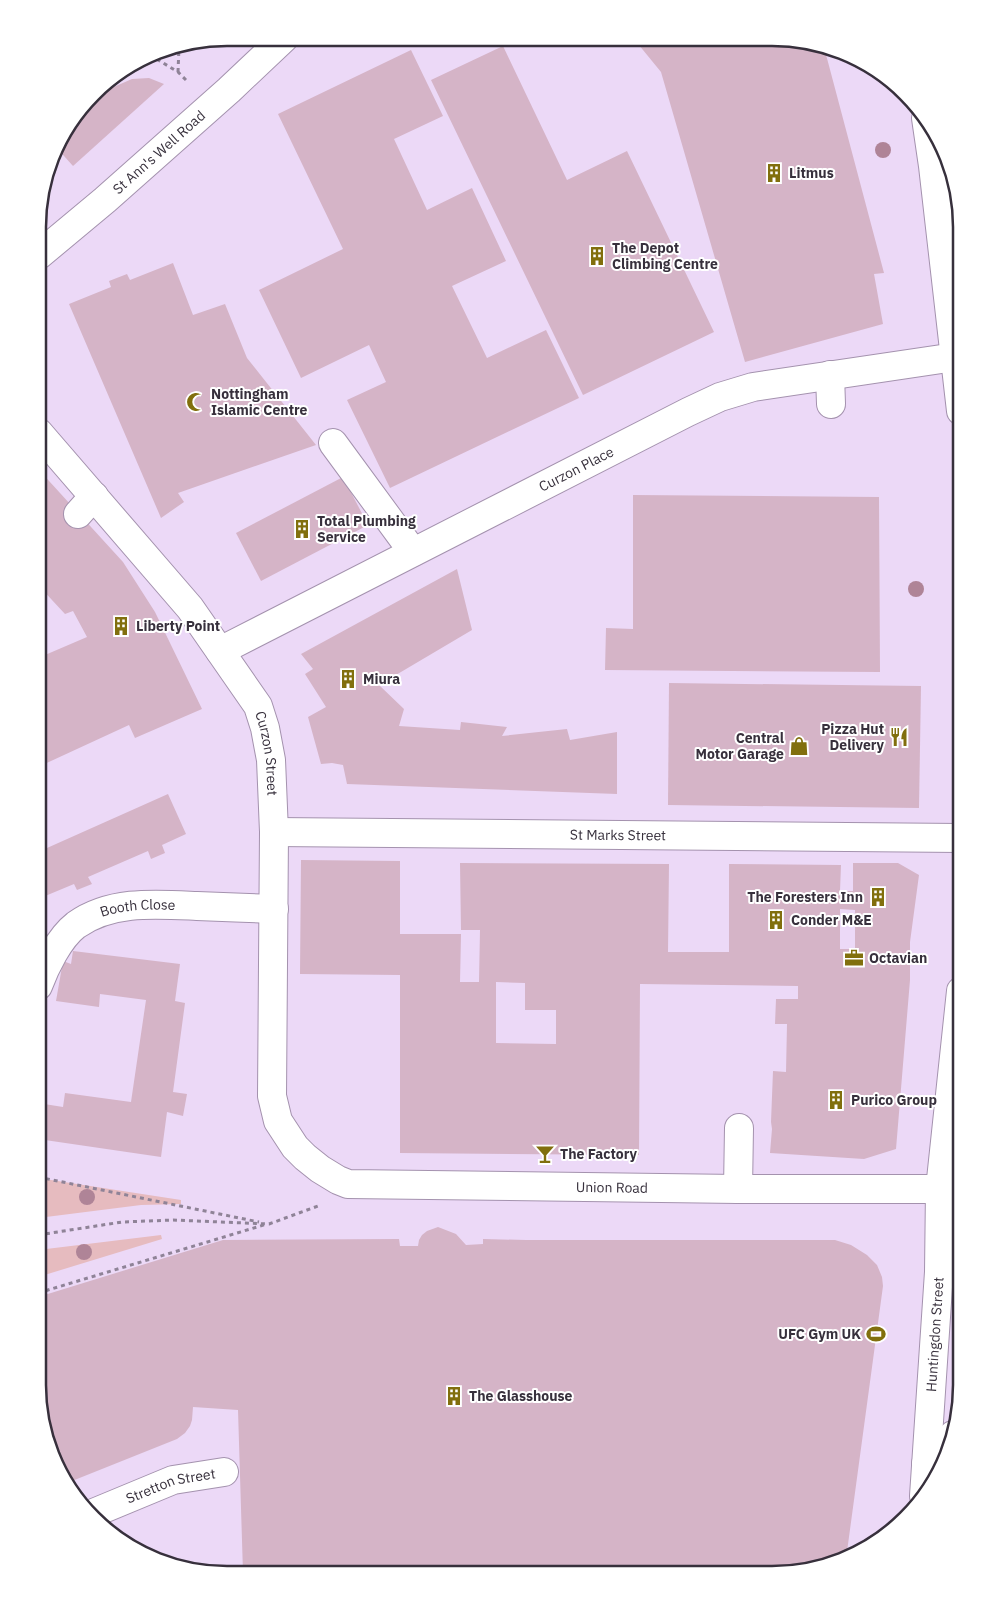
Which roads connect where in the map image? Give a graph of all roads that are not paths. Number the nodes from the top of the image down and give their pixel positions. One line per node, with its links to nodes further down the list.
1 (277, 46): 3 (main road, St Ann's Well Road)
2 (941, 165): 4 (main road)
3 (46, 249)
4 (953, 329)
5 (953, 356): 6 (main road, Curzon Place)
6 (830, 375): 7 (main road); 10 (main road, Curzon Place)
7 (831, 404)
8 (334, 443): 10 (main road)
9 (46, 444): 11 (main road, Curzon Street)
10 (413, 552): 11 (main road, Curzon Place)
11 (220, 651): 12 (main road, Curzon Street)
12 (274, 832): 13 (main road, St Marks Street); 14 (main road, Curzon Street)
13 (953, 838)
14 (274, 909): 15 (main road, Booth Close); 18 (main road, Curzon Street)
15 (46, 965)
16 (953, 1066): 20 (main road, Huntingdon Street)
17 (739, 1128): 19 (main road)
18 (295, 1147): 19 (main road, Union Road)
19 (738, 1189): 20 (main road, Union Road)
20 (940, 1189): 22 (main road, Huntingdon Street)
21 (941, 1448): 22 (main road)
22 (926, 1464): 24 (main road, Huntingdon Street)
23 (224, 1472): 25 (main road, Stretton Street)
24 (925, 1480)
25 (97, 1511)

